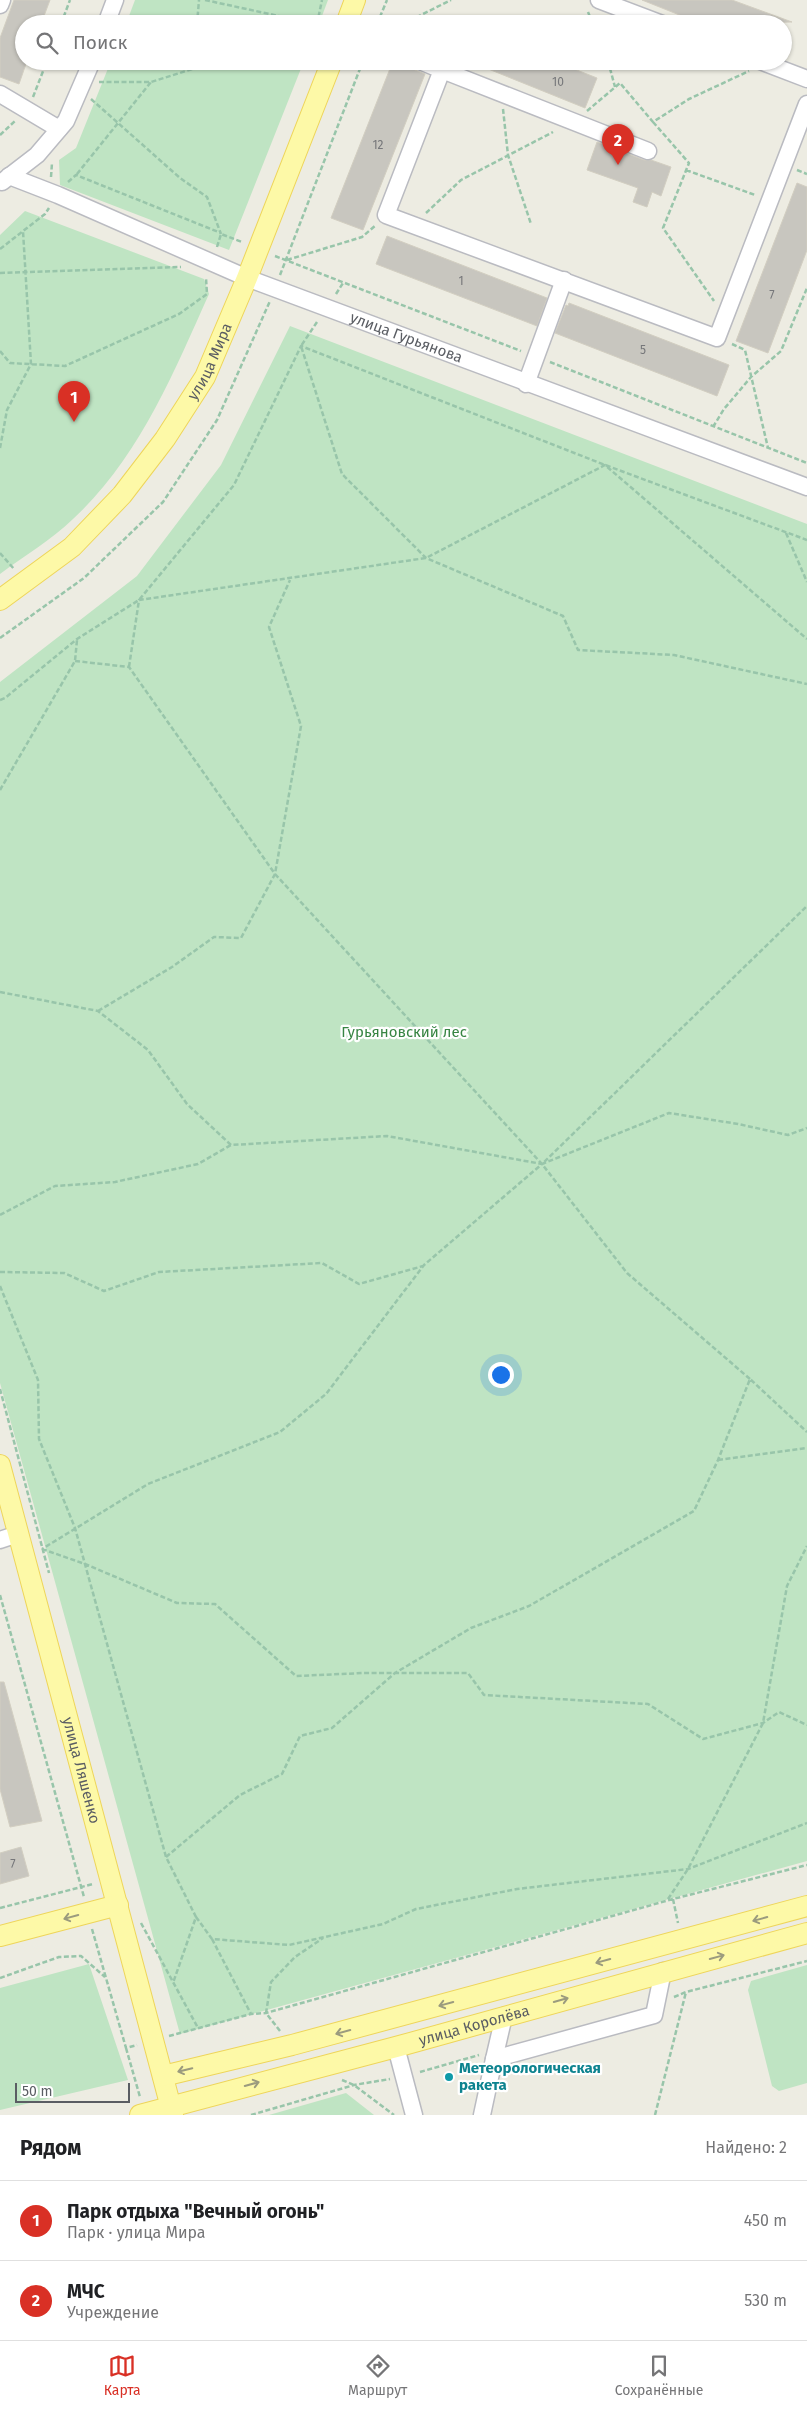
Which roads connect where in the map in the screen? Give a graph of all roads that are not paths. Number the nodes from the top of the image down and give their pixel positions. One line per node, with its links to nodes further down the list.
1 (2, 0): 5 (street)
2 (115, 0): 6 (street)
3 (355, 0): 7 (main road)
4 (599, 0): 8 (street)
5 (0, 5)
6 (109, 15)
7 (349, 15)
8 (638, 15)
9 (88, 70): 16 (street)
10 (328, 70): 19 (main road, улица Мира)
11 (442, 70): 17 (street); 20 (street)
12 (784, 70): 13 (street)
13 (807, 79)
14 (0, 94): 16 (street)
15 (807, 104): 20 (street)
16 (59, 129): 18 (street)
17 (648, 151)
18 (4, 180): 19 (street, улица Гурьянова)
19 (247, 278): 21 (street, улица Гурьянова); 23 (main road, улица Мира)
20 (564, 280): 21 (street)
21 (526, 384): 22 (street, улица Гурьянова)
22 (807, 487)
23 (0, 600)
24 (0, 1466): 25 (main road, улица Ляшенко)
25 (9, 1537): 26 (main road, улица Ляшенко)
26 (118, 1905): 29 (main road, one-way to 29); 35 (main road, улица Ляшенко)
27 (807, 1906): 32 (main road, улица Королёва, one-way to 32)
28 (807, 1933): 30 (main road, улица Королёва, one-way to 28)
29 (0, 1936)
30 (663, 1971): 31 (main road, улица Королёва, one-way to 30); 34 (street)
31 (504, 2016): 33 (main road, улица Королёва); 34 (street)
32 (390, 2019): 33 (main road); 35 (main road, улица Королёва, one-way to 35)
33 (396, 2047): 36 (main road, улица Королёва, one-way to 33); 38 (street)
34 (494, 2059): 39 (street)
35 (162, 2076): 36 (main road, улица Ляшенко)
36 (172, 2111): 37 (main road, улица Королёва)
37 (143, 2114)
38 (414, 2115)
39 (482, 2115)

